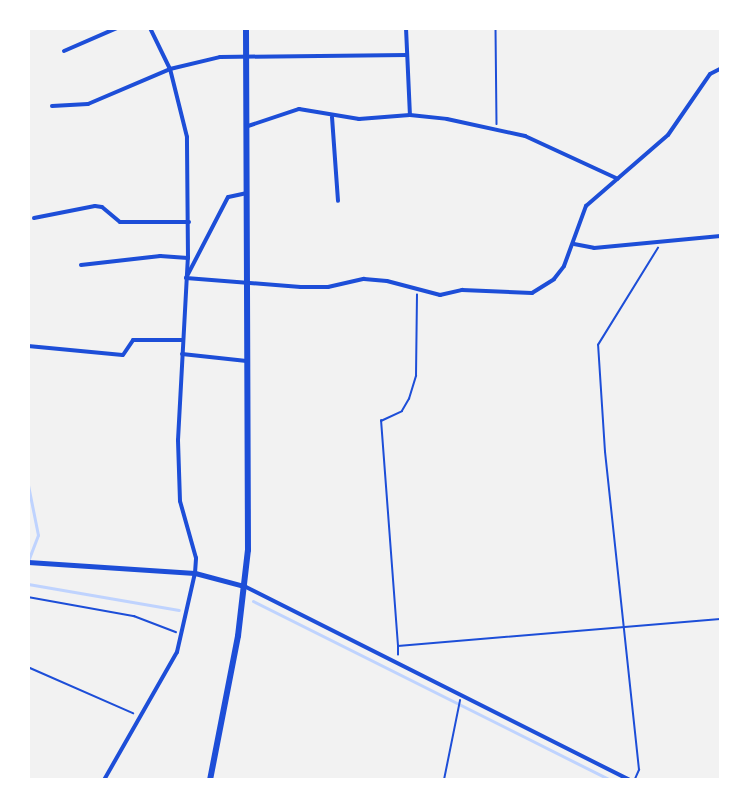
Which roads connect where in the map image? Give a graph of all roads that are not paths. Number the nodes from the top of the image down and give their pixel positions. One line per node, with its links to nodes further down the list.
1 (117, 28): 5 (street)
2 (150, 28): 8 (street)
3 (246, 28): 6 (main road)
4 (406, 28): 7 (street)
5 (64, 51)
6 (247, 54): 7 (street); 8 (street); 13 (main road)
7 (407, 55): 11 (street)
8 (170, 69): 10 (street); 18 (street)
9 (720, 69): 14 (street)
10 (52, 106)
11 (410, 115): 12 (street); 14 (street)
12 (332, 117): 13 (street); 16 (street)
13 (248, 126): 15 (main road)
14 (618, 179): 20 (street)
15 (248, 193): 23 (street); 24 (main road)
16 (338, 201)
17 (34, 218): 18 (street)
18 (189, 222): 21 (street)
19 (720, 236): 20 (street)
20 (574, 244): 24 (street)
21 (188, 258): 22 (street); 23 (street)
22 (81, 265)
23 (186, 278): 24 (street); 25 (street)
24 (248, 284): 28 (main road)
25 (183, 340): 26 (street); 27 (street)
26 (28, 346)
27 (182, 354): 28 (street); 30 (street)
28 (247, 361): 31 (main road)
29 (28, 562): 30 (street)
30 (195, 573): 31 (street); 32 (street)
31 (244, 586): 33 (main road); 34 (street)
32 (104, 780)
33 (210, 780)
34 (629, 780)

